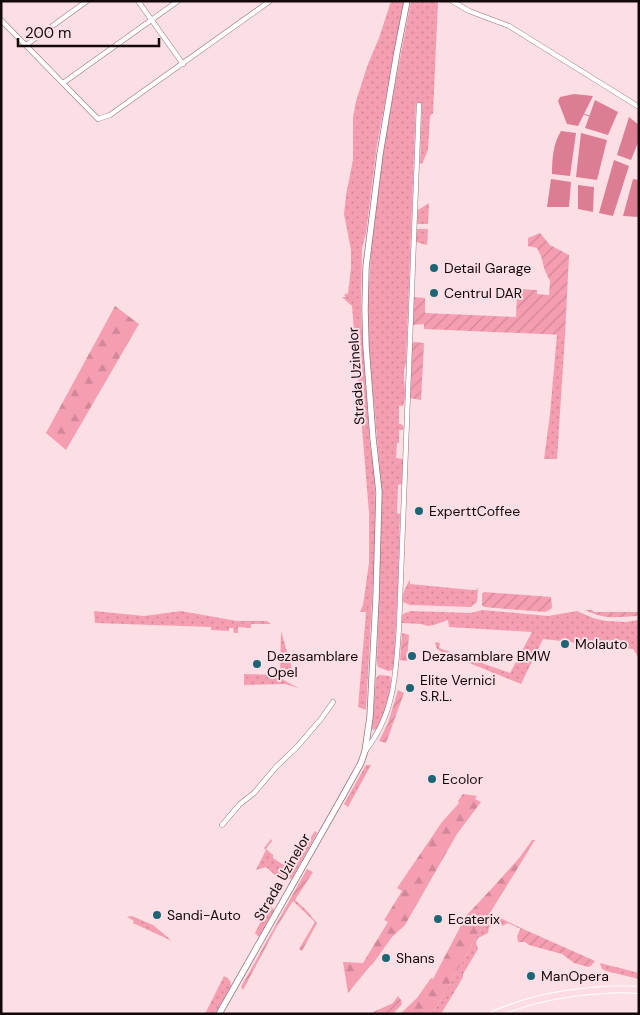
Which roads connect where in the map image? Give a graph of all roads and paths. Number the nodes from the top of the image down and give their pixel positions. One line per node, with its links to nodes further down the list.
1 (87, 1): 9 (street)
2 (138, 1): 8 (street)
3 (178, 1): 8 (street)
4 (270, 1): 10 (street)
5 (407, 1): 15 (street, Strada Uzinelor)
6 (452, 1): 13 (street)
7 (1, 20): 9 (street)
8 (152, 20): 10 (street); 11 (street)
9 (26, 45): 11 (street)
10 (183, 64): 11 (street)
11 (63, 83)
12 (419, 105): 15 (street, Strada Uzinelor)
13 (639, 107)
14 (333, 702): 16 (street)
15 (365, 752): 18 (street, Strada Uzinelor)
16 (222, 825)
17 (639, 990): 19 (main road)
18 (219, 1014)
19 (495, 1014)

